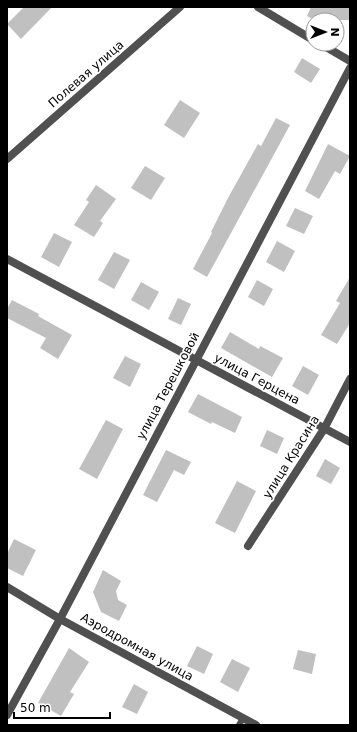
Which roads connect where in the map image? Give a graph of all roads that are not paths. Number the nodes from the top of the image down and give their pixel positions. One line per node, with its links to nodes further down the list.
1 (180, 7): 7 (street, Полевая улица)
2 (258, 7): 3 (street)
3 (305, 35)
4 (335, 52): 5 (street)
5 (350, 61)
6 (350, 68): 9 (street, улица Терешковой)
7 (7, 159)
8 (7, 259): 9 (street, улица Герцена)
9 (195, 360): 11 (street, улица Герцена); 15 (street, улица Терешковой)
10 (350, 379): 11 (street, улица Красина)
11 (324, 429): 12 (street, улица Герцена); 13 (street, улица Красина)
12 (350, 442)
13 (248, 546)
14 (7, 587): 15 (street, Аэродромная улица)
15 (60, 619): 16 (street, улица Терешковой); 17 (street, Аэродромная улица)
16 (7, 715)
17 (241, 721): 18 (street, Аэродромная улица)
18 (256, 725)

